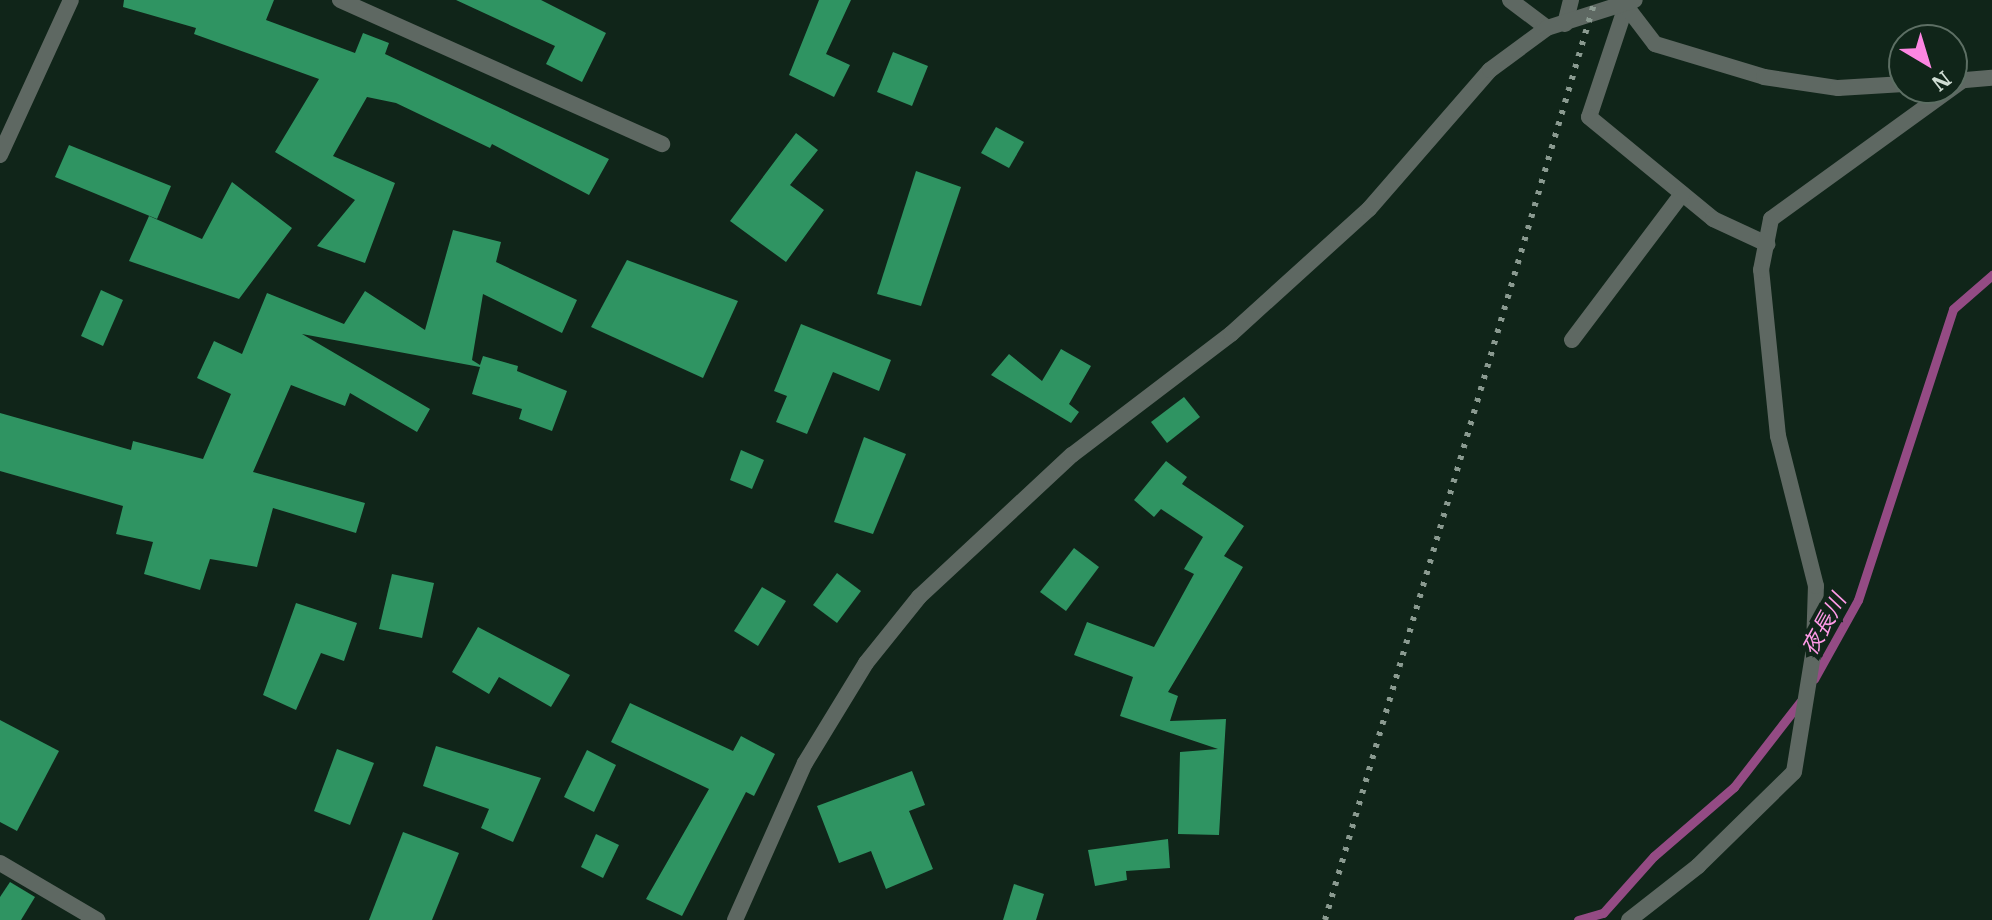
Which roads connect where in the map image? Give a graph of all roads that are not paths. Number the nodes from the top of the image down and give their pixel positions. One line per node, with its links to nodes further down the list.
1 (71, 0): 13 (street)
2 (340, 0): 12 (street)
3 (1510, 0): 7 (street)
4 (1571, 0): 6 (street)
5 (1631, 3): 6 (street); 10 (street); 14 (street)
6 (1565, 24): 7 (street)
7 (1547, 28): 19 (street)
8 (1992, 78): 9 (street)
9 (1968, 79)
10 (1888, 85)
11 (1926, 104): 15 (street)
12 (662, 144)
13 (0, 155)
14 (1682, 194): 15 (street); 16 (street)
15 (1767, 244): 20 (street)
16 (1572, 340)
17 (0, 863): 18 (street)
18 (97, 920)
19 (735, 920)
20 (1629, 920)

